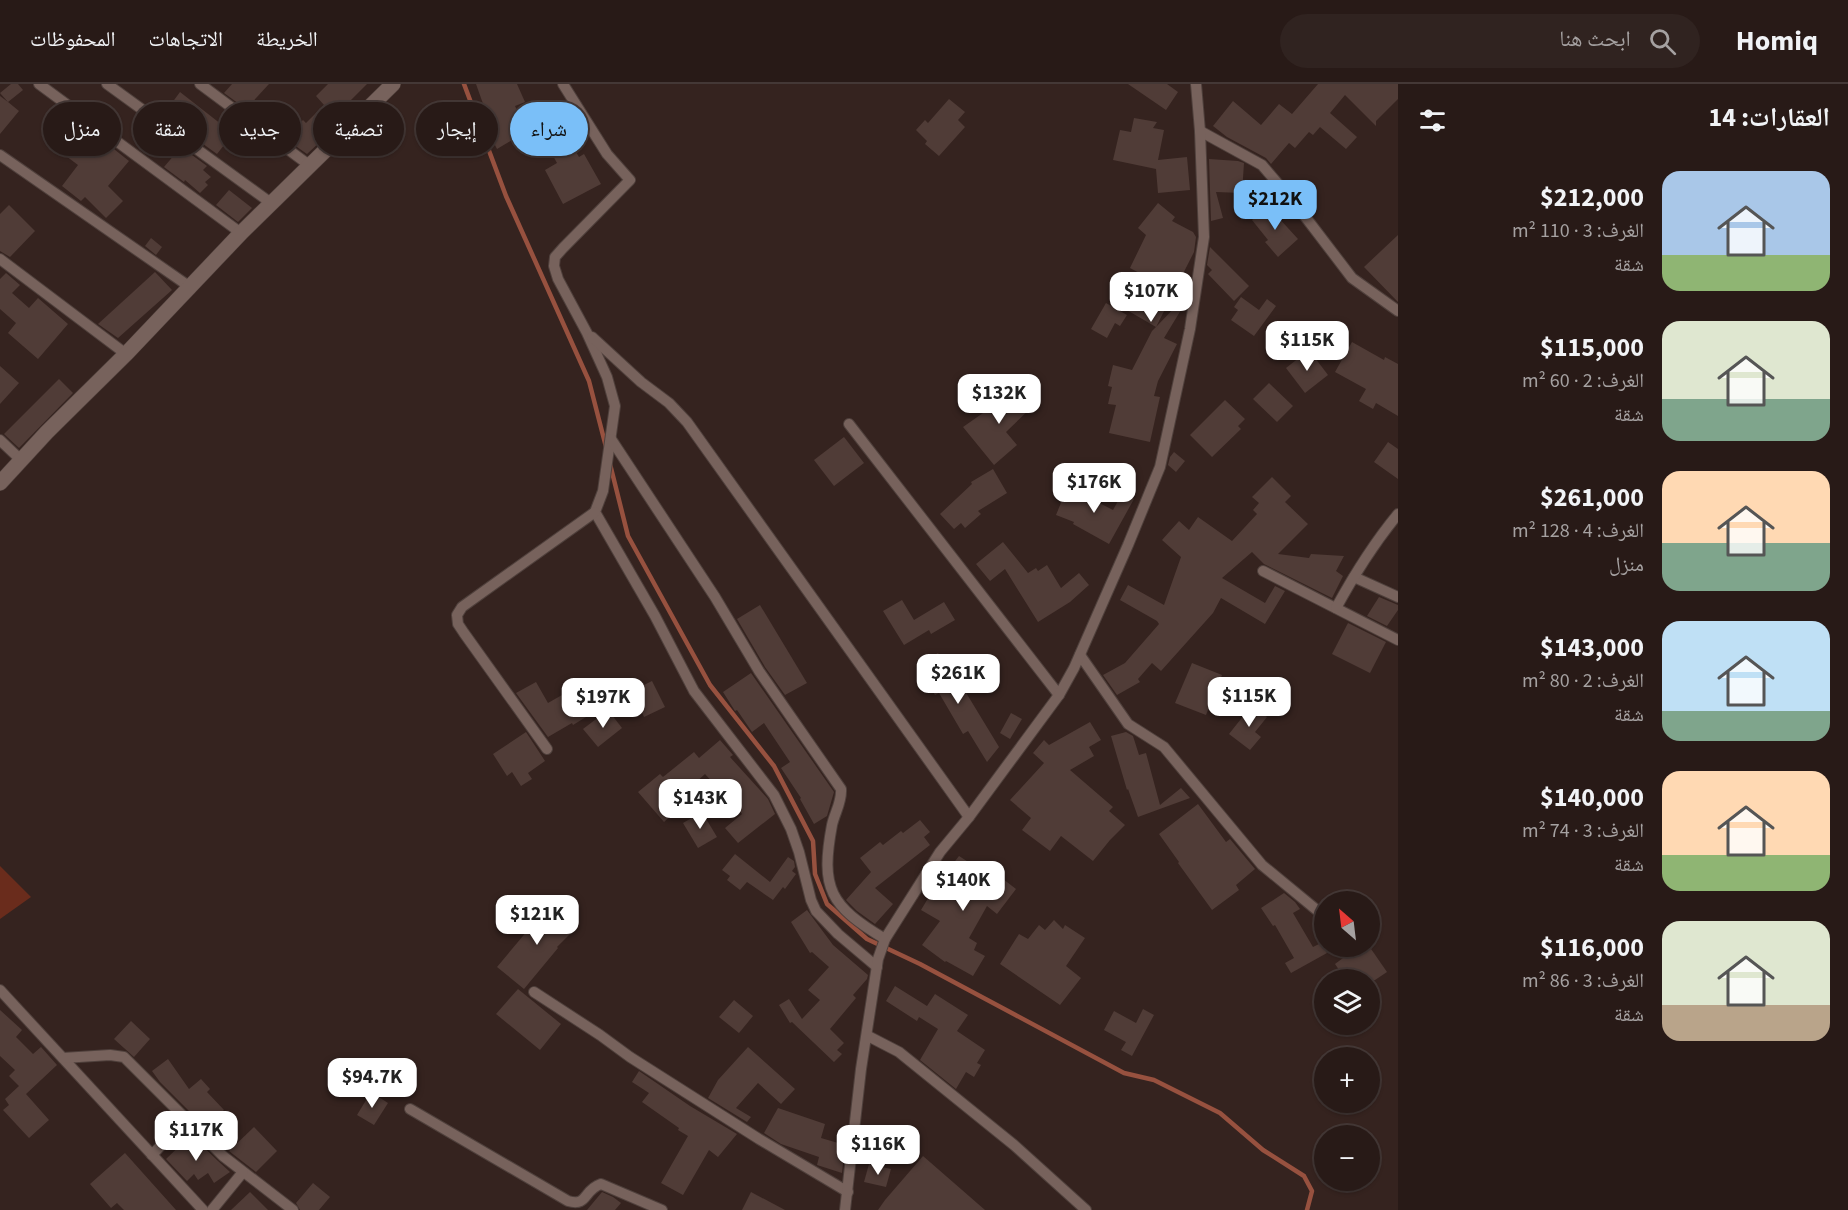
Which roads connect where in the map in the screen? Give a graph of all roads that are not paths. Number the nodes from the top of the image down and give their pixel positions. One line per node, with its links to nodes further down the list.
1 (39, 84): 11 (street)
2 (107, 84): 10 (street)
3 (200, 84): 9 (street)
4 (393, 84): 9 (street)
5 (563, 84): 15 (street)
6 (1196, 84): 7 (street)
7 (1200, 131): 14 (street); 29 (street)
8 (0, 155): 13 (street)
9 (309, 165): 10 (street)
10 (271, 203): 11 (street)
11 (241, 233): 13 (street)
12 (0, 259): 16 (street)
13 (190, 287): 16 (street)
14 (1398, 311)
15 (587, 333): 18 (street); 32 (street)
16 (126, 354): 20 (street)
17 (849, 424): 30 (street)
18 (611, 439): 22 (street); 34 (street)
19 (0, 440): 20 (street)
20 (21, 460): 21 (street)
21 (0, 483)
22 (596, 512): 31 (street); 35 (street)
23 (1398, 514): 25 (street)
24 (1263, 571): 27 (street)
25 (1354, 577): 26 (street); 27 (street)
26 (1398, 597)
27 (1336, 608): 28 (street)
28 (1398, 640)
29 (1080, 655): 30 (street); 33 (street)
30 (1059, 695): 32 (street)
31 (547, 749)
32 (969, 817): 34 (street)
33 (1314, 908)
34 (885, 941): 35 (street)
35 (878, 963): 38 (street)
36 (0, 990): 39 (street)
37 (534, 992): 44 (street)
38 (868, 1036): 44 (street); 50 (street)
39 (63, 1058): 41 (street); 42 (street)
40 (410, 1109): 48 (street)
41 (186, 1119): 42 (street); 43 (street)
42 (152, 1155): 45 (street)
43 (243, 1172): 46 (street); 47 (street)
44 (848, 1192): 49 (street)
45 (203, 1210)
46 (212, 1210)
47 (292, 1210)
48 (662, 1210)
49 (845, 1210)
50 (1086, 1210)

